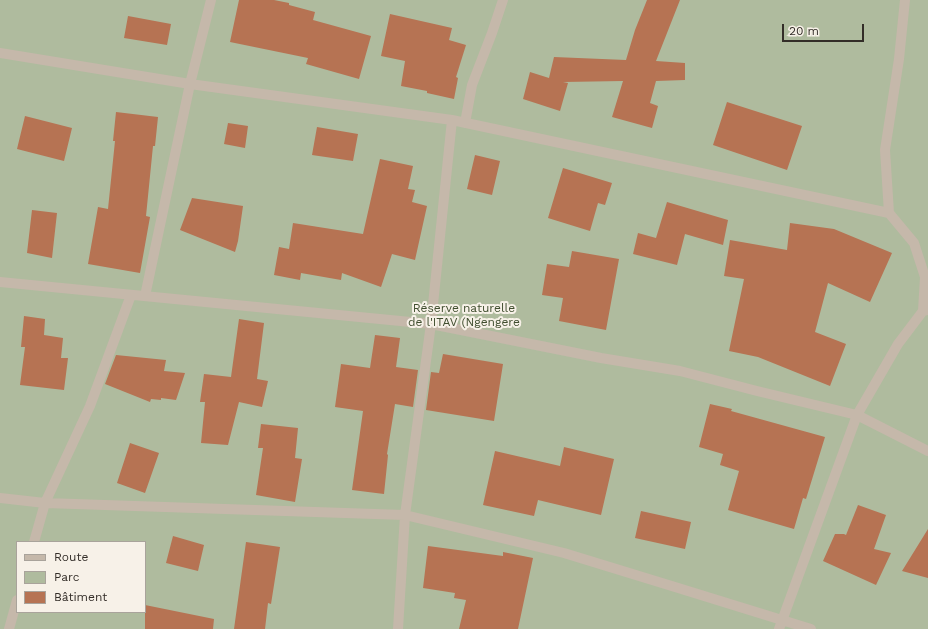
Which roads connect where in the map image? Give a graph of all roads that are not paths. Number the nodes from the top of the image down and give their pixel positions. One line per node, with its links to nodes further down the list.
1 (211, 0): 5 (street)
2 (503, 0): 7 (street)
3 (905, 0): 8 (street)
4 (0, 54): 5 (street)
5 (190, 84): 6 (street); 11 (street)
6 (452, 120): 7 (street); 13 (street)
7 (465, 123): 8 (street)
8 (889, 213): 12 (street)
9 (0, 282): 10 (street)
10 (131, 295): 11 (street); 17 (street)
11 (145, 296): 13 (street)
12 (925, 310): 14 (street)
13 (431, 324): 14 (street); 18 (street)
14 (857, 415): 15 (street); 21 (street)
15 (928, 451)
16 (0, 498): 17 (street)
17 (45, 503): 18 (street); 19 (street)
18 (405, 515): 21 (street); 23 (street)
19 (34, 541)
20 (16, 604): 22 (street)
21 (781, 624): 24 (street)
22 (9, 629)
23 (398, 629)
24 (811, 629)

